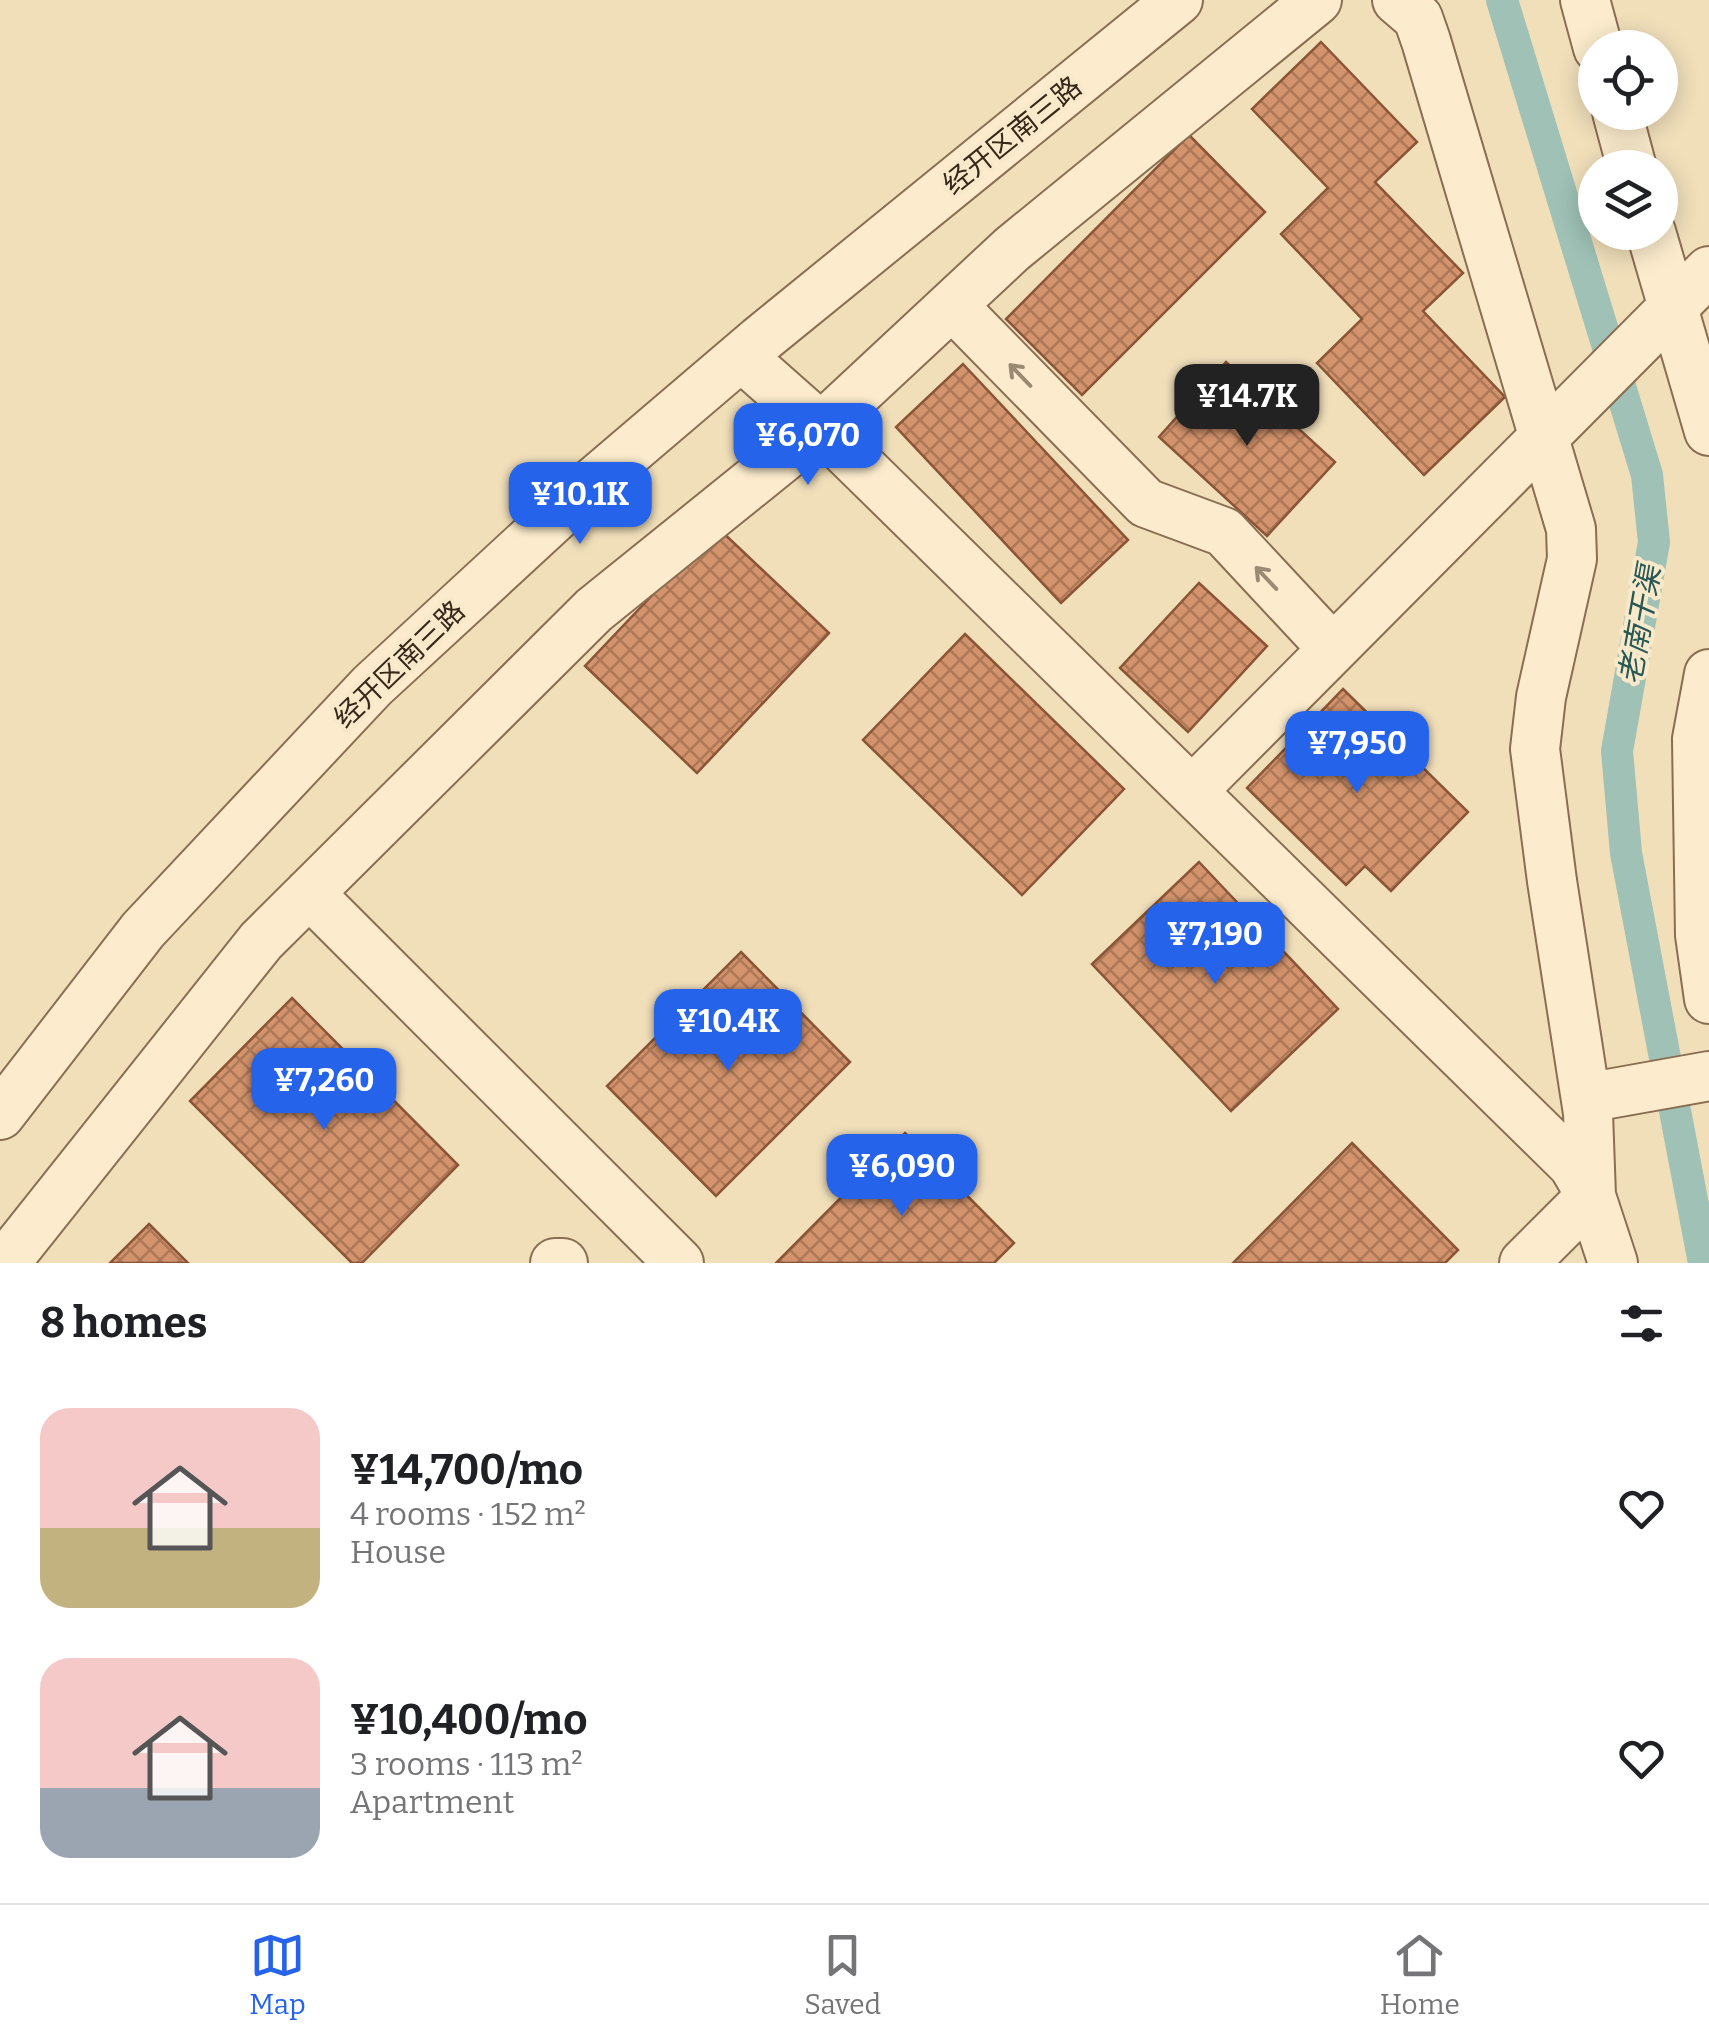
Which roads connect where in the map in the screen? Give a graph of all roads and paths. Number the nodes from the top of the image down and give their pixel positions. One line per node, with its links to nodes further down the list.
1 (1178, 0): 10 (street, 经开区南三路)
2 (1317, 0): 8 (street)
3 (1397, 0): 11 (street)
4 (1585, 0): 5 (street)
5 (1593, 30)
6 (1652, 250): 9 (street)
7 (1709, 271): 9 (street)
8 (952, 305): 12 (street); 14 (street, one-way to 8)
9 (1658, 323): 11 (street); 13 (street)
10 (742, 357): 12 (street); 22 (street, 经开区南三路)
11 (1554, 426): 14 (street); 21 (street)
12 (821, 427): 16 (street); 18 (street)
13 (1709, 431)
14 (1333, 649): 16 (street)
15 (1709, 674): 17 (street)
16 (1192, 791): 23 (street)
17 (1704, 840): 19 (street)
18 (310, 892): 24 (street); 27 (street)
19 (1709, 999)
20 (1702, 1078): 21 (street)
21 (1594, 1096): 23 (street)
22 (0, 1115)
23 (1592, 1196): 28 (street); 29 (street)
24 (6, 1263)
25 (555, 1263): 26 (street)
26 (563, 1263)
27 (680, 1263)
28 (1524, 1263)
29 (1613, 1263)

